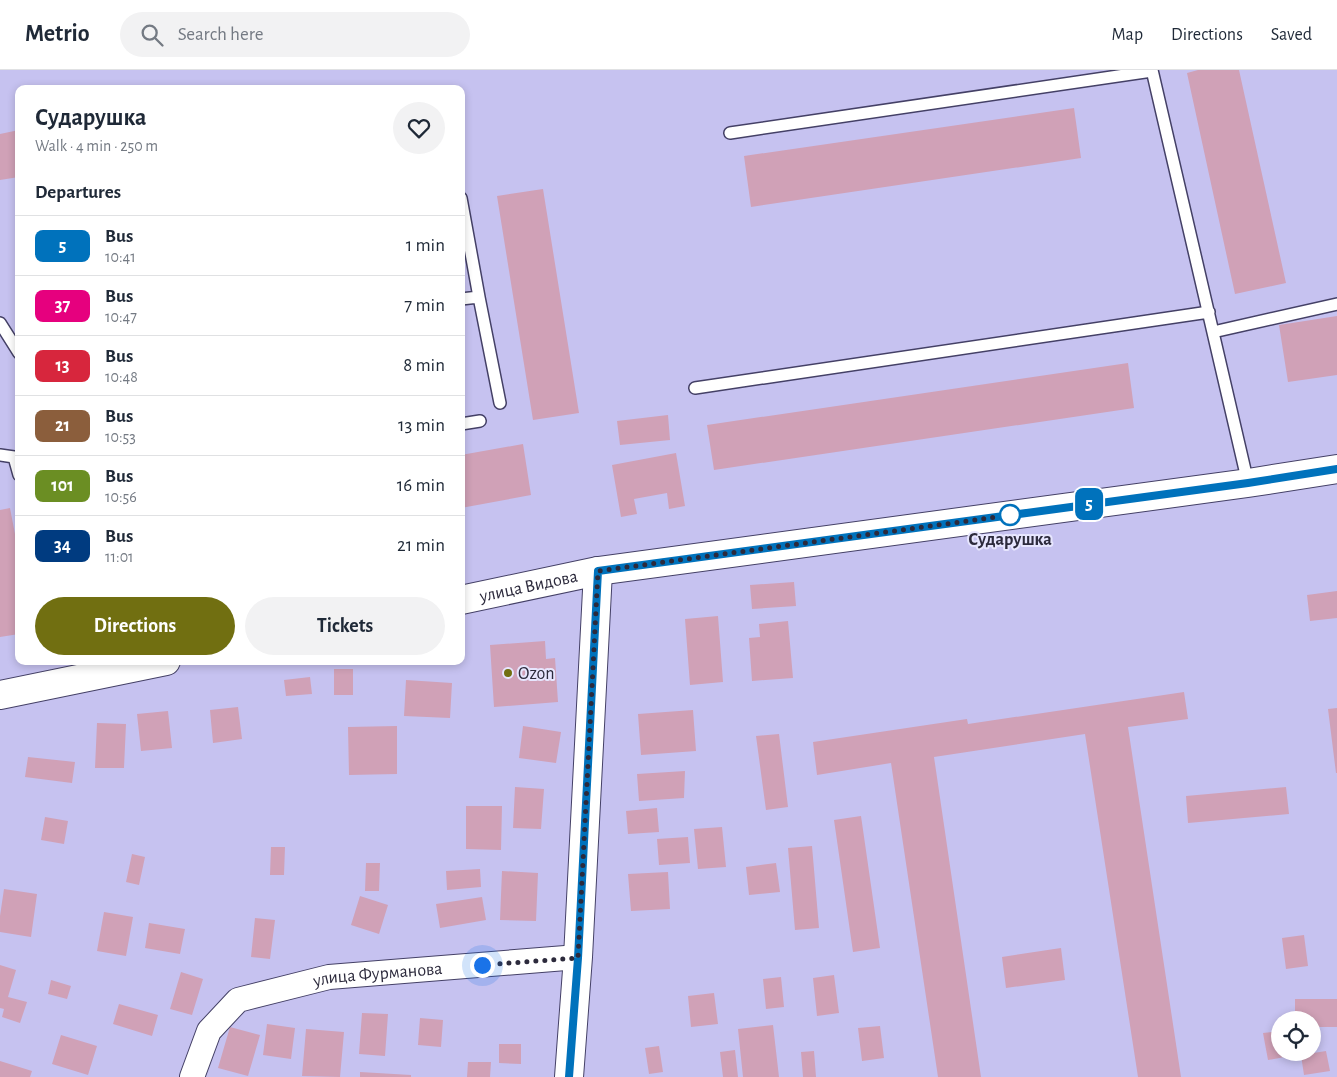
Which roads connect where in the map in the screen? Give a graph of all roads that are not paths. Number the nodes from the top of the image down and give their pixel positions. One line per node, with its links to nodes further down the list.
1 (1152, 70): 2 (lane); 7 (lane)
2 (730, 133)
3 (465, 220): 4 (lane)
4 (479, 296): 5 (lane); 12 (lane)
5 (465, 299)
6 (1337, 304): 9 (lane)
7 (1209, 312): 9 (lane); 11 (lane)
8 (0, 323): 10 (lane)
9 (1213, 332): 18 (lane)
10 (15, 347)
11 (694, 388)
12 (500, 403)
13 (480, 421): 14 (lane)
14 (465, 423)
15 (0, 455): 16 (lane)
16 (15, 461)
17 (1337, 469): 18 (street, улица Видова)
18 (1248, 483): 19 (street, улица Видова)
19 (598, 571): 20 (street, улица Видова); 23 (street)
20 (465, 599)
21 (146, 665): 22 (street)
22 (0, 695)
23 (578, 958): 24 (street, улица Фурманова); 25 (street)
24 (192, 1077)
25 (569, 1077)

